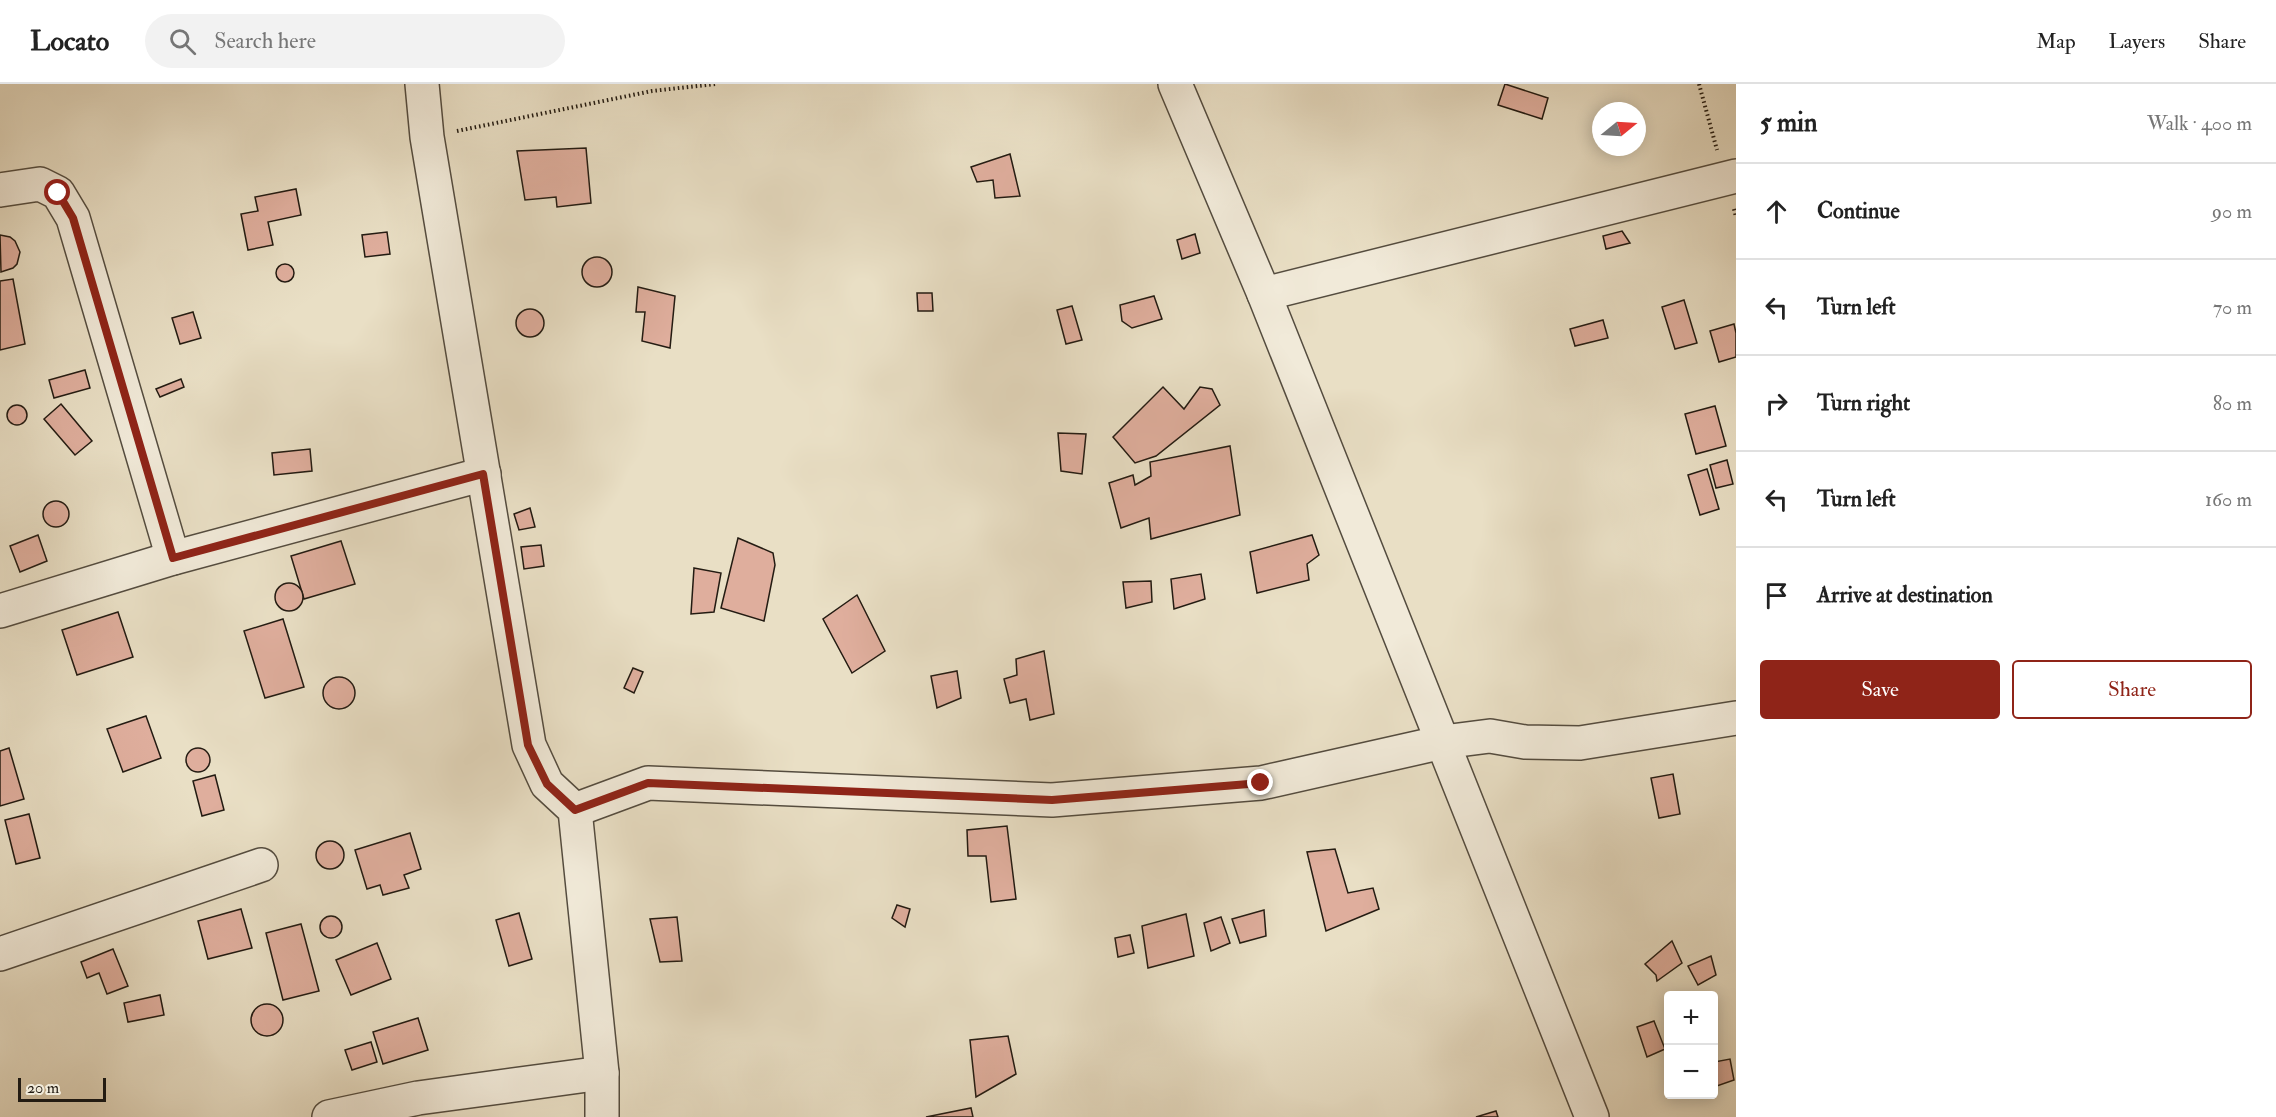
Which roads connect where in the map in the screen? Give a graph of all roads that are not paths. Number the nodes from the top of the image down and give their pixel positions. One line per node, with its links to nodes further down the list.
1 (422, 84): 6 (street)
2 (1175, 84): 5 (street)
3 (1736, 176): 5 (street)
4 (0, 190): 7 (street)
5 (1264, 294): 10 (street)
6 (483, 474): 7 (street); 11 (street)
7 (173, 558): 8 (street)
8 (0, 610)
9 (1736, 718): 10 (street)
10 (1443, 742): 11 (street); 17 (street)
11 (575, 810): 14 (street)
12 (261, 865): 13 (street)
13 (0, 954)
14 (602, 1073): 15 (street); 16 (street)
15 (329, 1117)
16 (602, 1117)
17 (1592, 1117)

